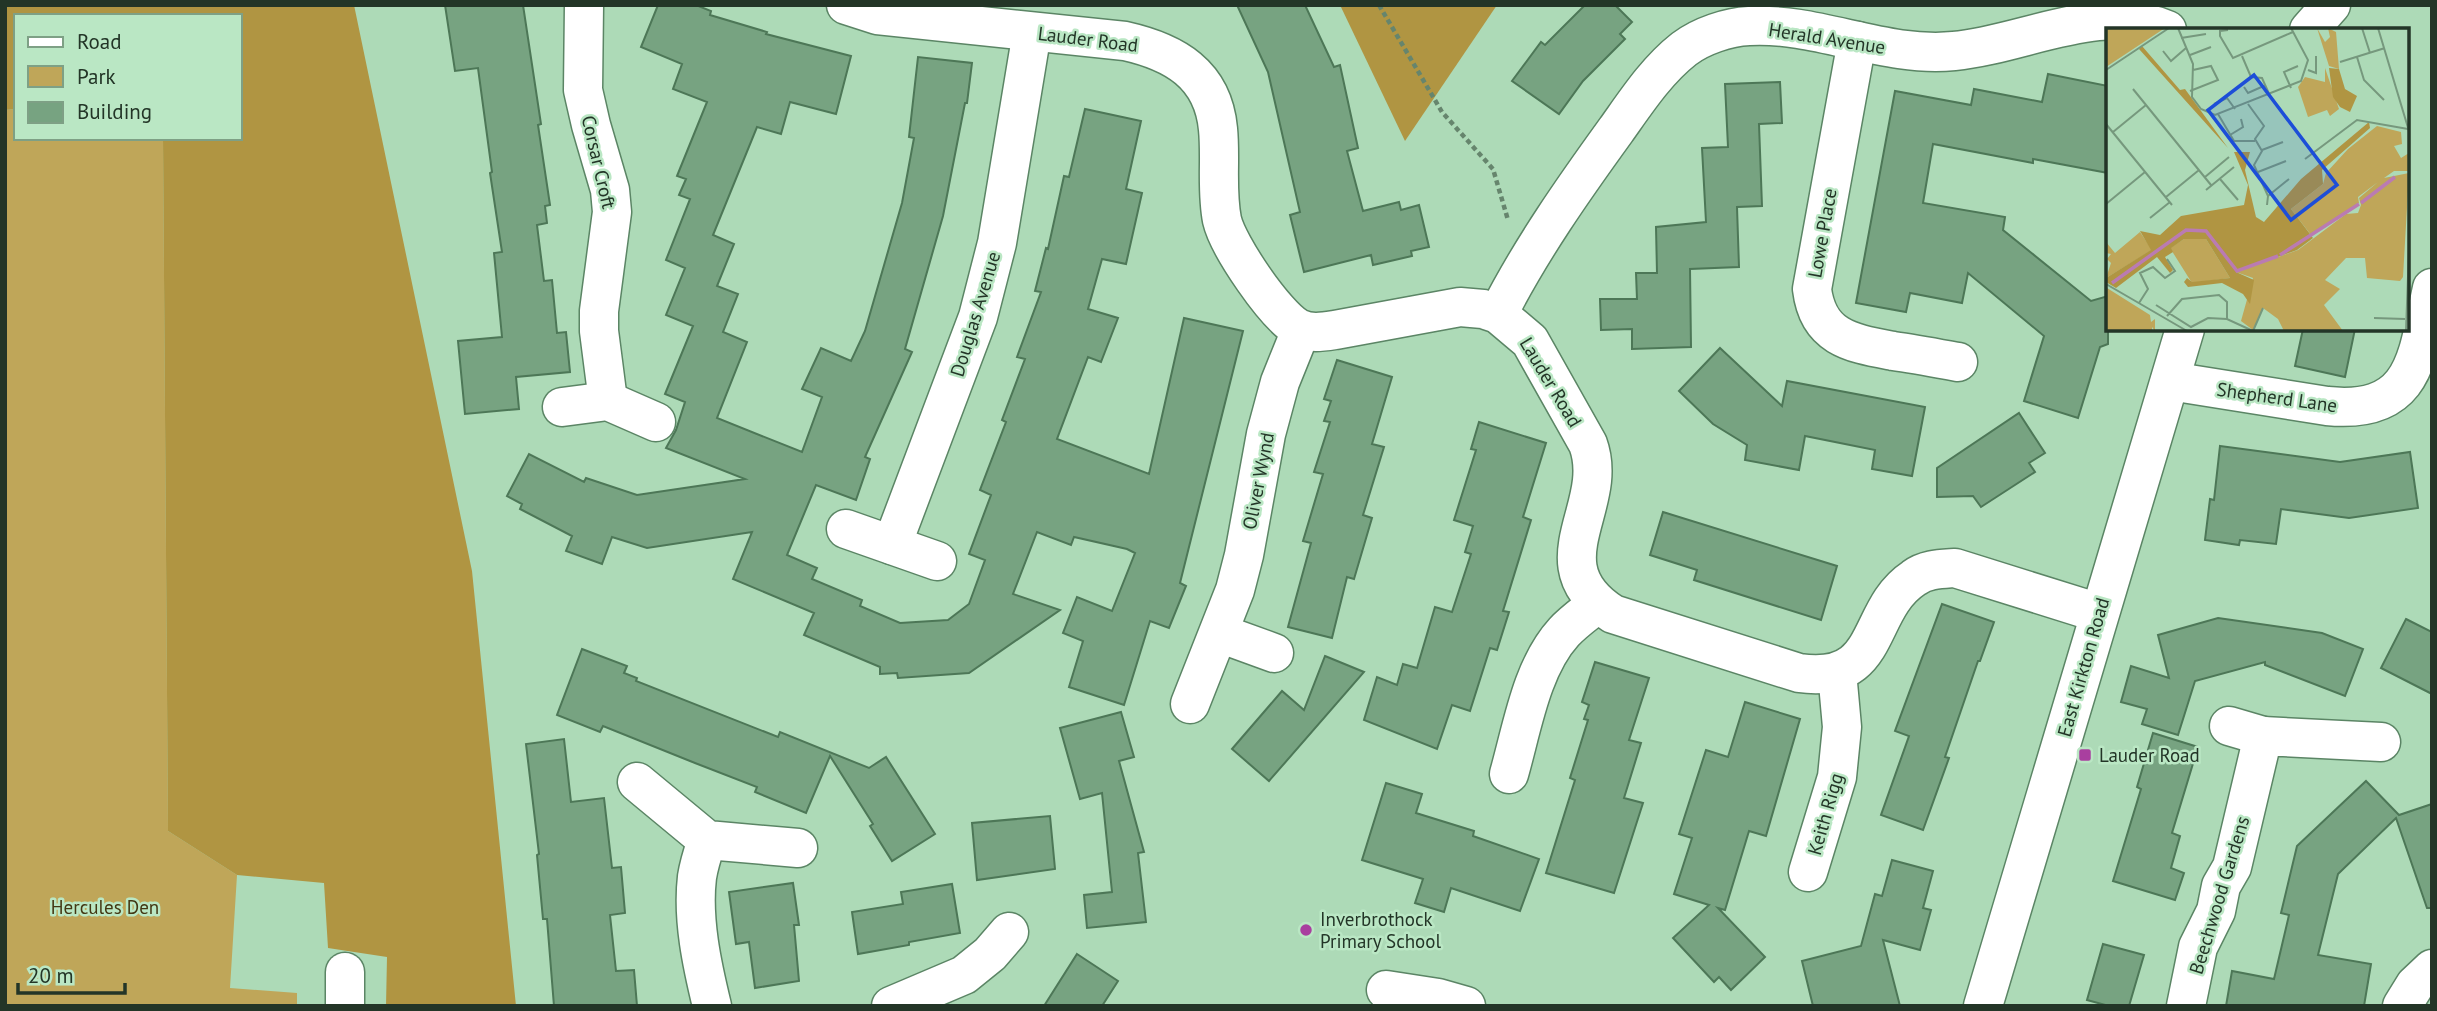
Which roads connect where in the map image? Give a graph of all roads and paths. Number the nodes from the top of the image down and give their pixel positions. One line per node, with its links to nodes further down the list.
1 (584, 5): 16 (street, Corsar Croft)
2 (846, 5): 7 (street, Lauder Road)
3 (1379, 5): 9 (path)
4 (2331, 5): 6 (street)
5 (2160, 28): 8 (street, Herald Avenue)
6 (2311, 28)
7 (1032, 32): 12 (street, Lauder Road); 20 (street, Douglas Avenue)
8 (1857, 41): 9 (street, Herald Avenue); 14 (street, Lowe Place)
9 (1521, 271): 11 (street, Herald Avenue)
10 (2432, 288): 15 (street, Shepherd Lane)
11 (1498, 314): 12 (street, Lauder Road); 22 (street, Lauder Road)
12 (1301, 330): 24 (street, Oliver Wynd)
13 (2184, 331): 15 (street, East Kirkton Road)
14 (1958, 362)
15 (2170, 381): 23 (street, East Kirkton Road)
16 (608, 401): 17 (street); 18 (street)
17 (562, 407)
18 (656, 422)
19 (846, 528): 20 (street)
20 (892, 545): 21 (street)
21 (937, 561)
22 (1597, 604): 26 (street); 29 (street)
23 (2099, 613): 26 (street); 40 (street, East Kirkton Road)
24 (1219, 634): 25 (street); 27 (street, Oliver Wynd)
25 (1275, 653)
26 (1837, 672): 33 (street, Keith Rigg)
27 (1190, 704)
28 (2381, 742): 41 (street, Beechwood Gardens)
29 (1509, 774)
30 (637, 782): 31 (street)
31 (706, 840): 32 (street); 37 (street)
32 (798, 848)
33 (1808, 872)
34 (1009, 932): 38 (street)
35 (2432, 969): 42 (street)
36 (1386, 990): 39 (street)
37 (712, 1006)
38 (891, 1006)
39 (1466, 1006)
40 (1983, 1006)
41 (2186, 1006)
42 (2402, 1006)

